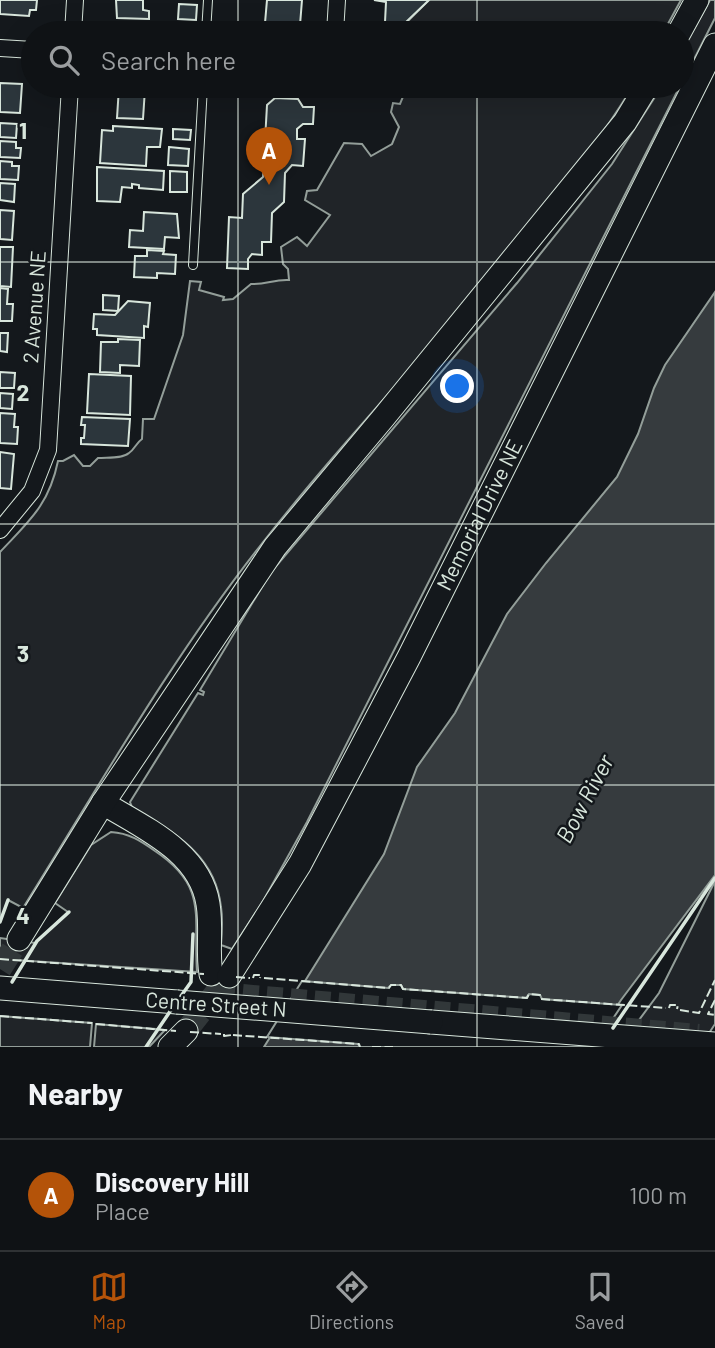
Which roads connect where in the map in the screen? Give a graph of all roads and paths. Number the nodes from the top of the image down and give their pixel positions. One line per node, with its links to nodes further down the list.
1 (75, 0): 5 (street)
2 (208, 0): 6 (lane)
3 (337, 0): 7 (street)
4 (697, 0): 8 (main road)
5 (74, 21)
6 (207, 21)
7 (336, 21)
8 (686, 21)
9 (715, 45): 12 (main road, Memorial Drive NE)
10 (0, 48): 11 (street)
11 (21, 49)
12 (694, 87)
13 (69, 98): 18 (street, 2 Avenue NE)
14 (202, 98): 17 (lane)
15 (640, 98): 19 (main road)
16 (688, 98): 19 (main road, Memorial Drive NE)
17 (192, 265)
18 (3, 523)
19 (103, 803): 20 (main road)
20 (19, 939)
21 (0, 988): 22 (main road, Centre Street N, bridge)
22 (715, 1044)

